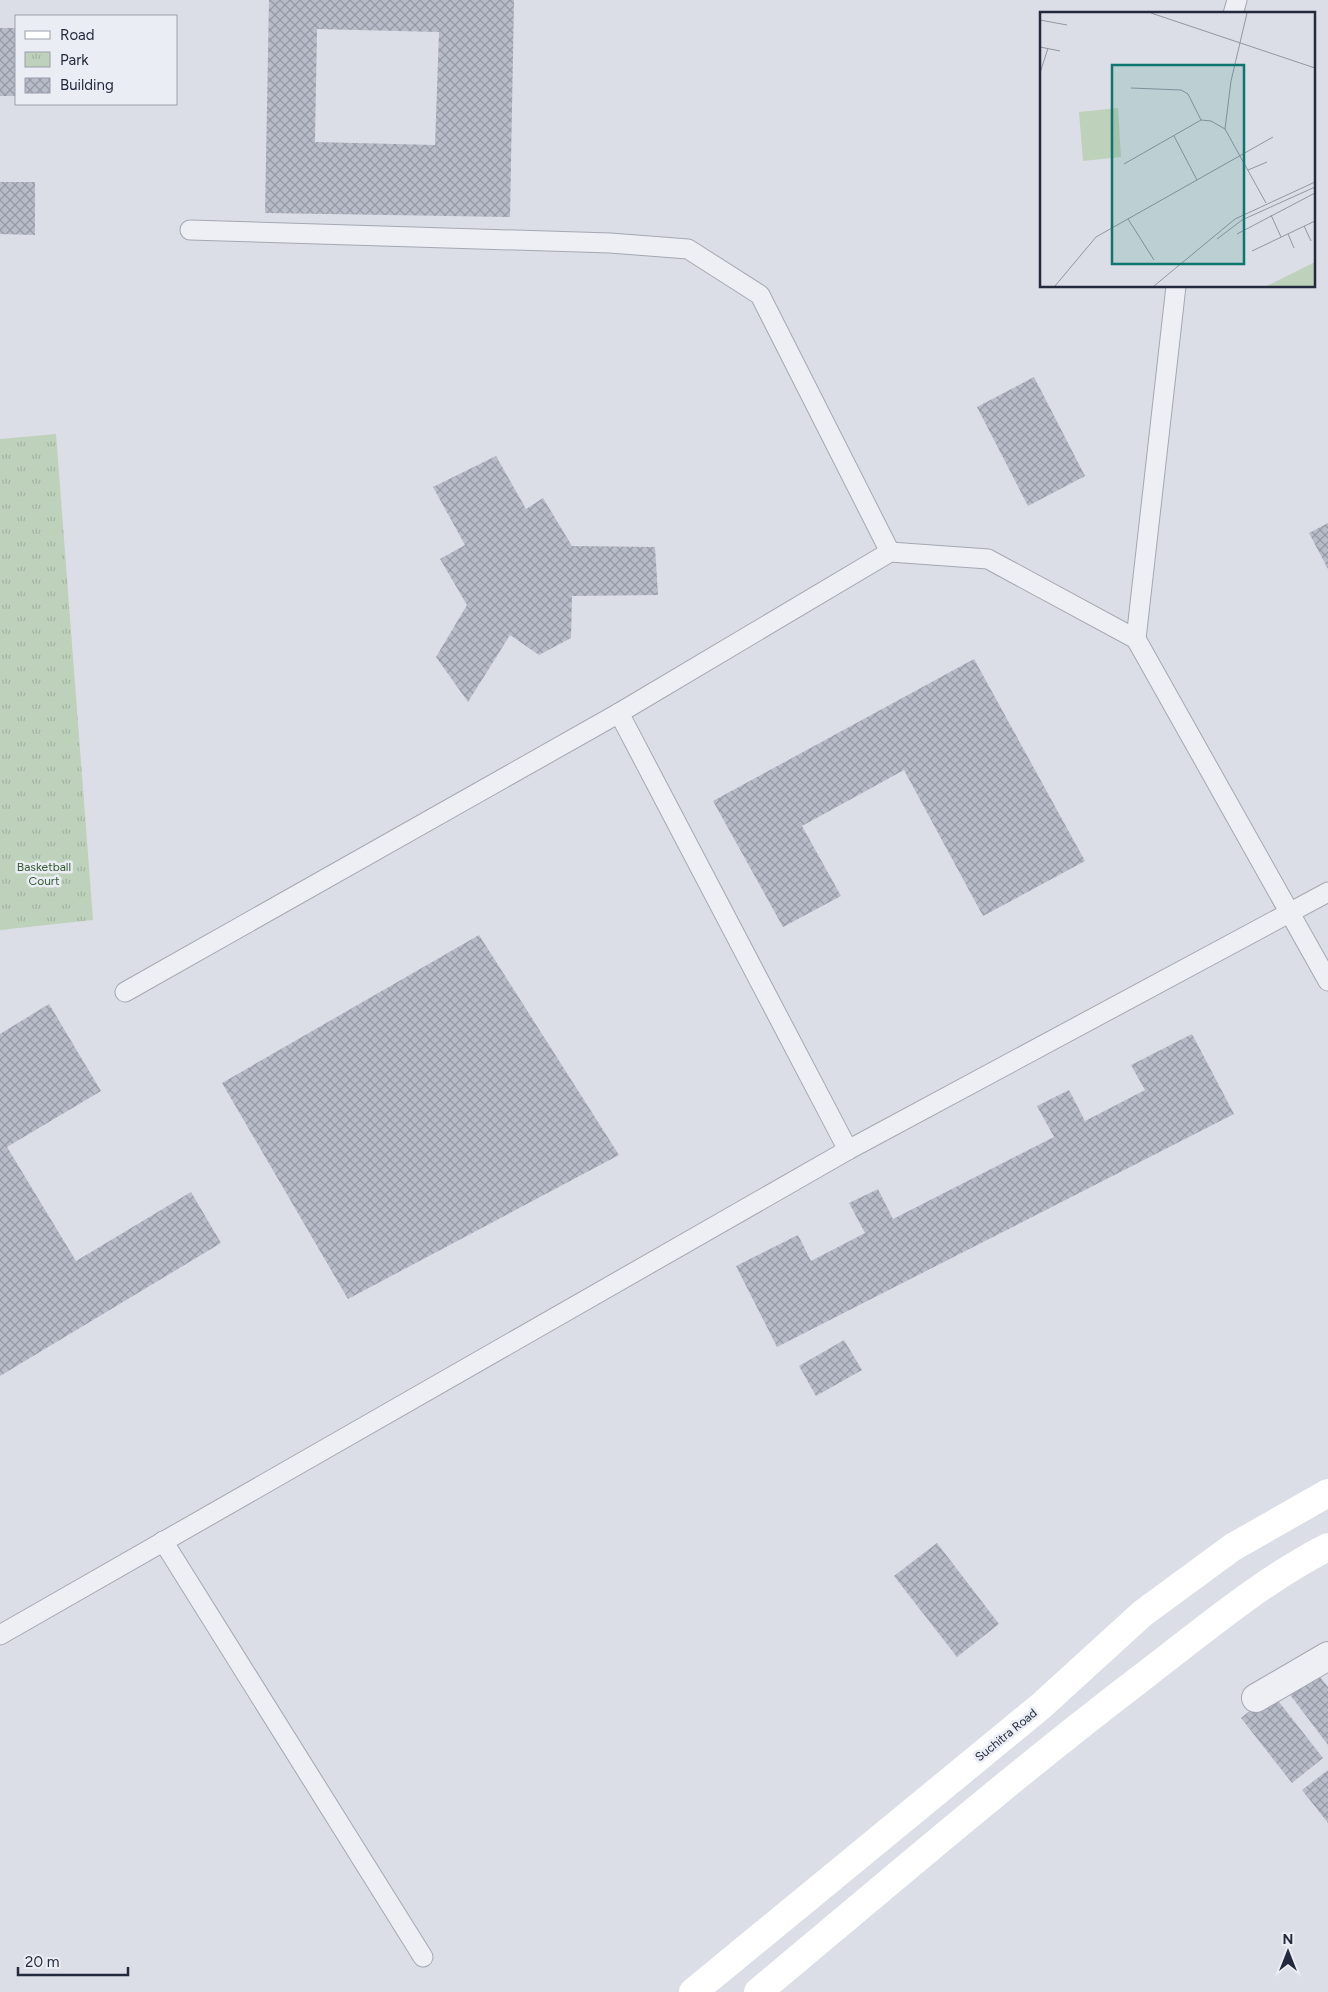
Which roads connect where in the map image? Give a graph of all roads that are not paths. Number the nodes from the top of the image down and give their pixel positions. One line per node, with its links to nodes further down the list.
1 (190, 230): 3 (lane)
2 (1176, 288): 4 (lane)
3 (890, 552): 4 (lane); 5 (lane)
4 (1136, 639): 7 (lane)
5 (619, 713): 9 (lane); 10 (lane)
6 (1328, 892): 7 (lane)
7 (1292, 914): 8 (lane); 10 (lane)
8 (1328, 981)
9 (125, 992)
10 (848, 1150): 12 (lane)
11 (1328, 1492): 17 (main road, Suchitra Road)
12 (163, 1541): 14 (lane); 19 (lane)
13 (1328, 1547): 18 (main road)
14 (0, 1635)
15 (1328, 1656): 16 (street)
16 (1256, 1698)
17 (1042, 1706): 18 (main road); 20 (main road, Suchitra Road)
18 (1067, 1735): 21 (main road)
19 (424, 1957)
20 (694, 1992)
21 (758, 1992)

